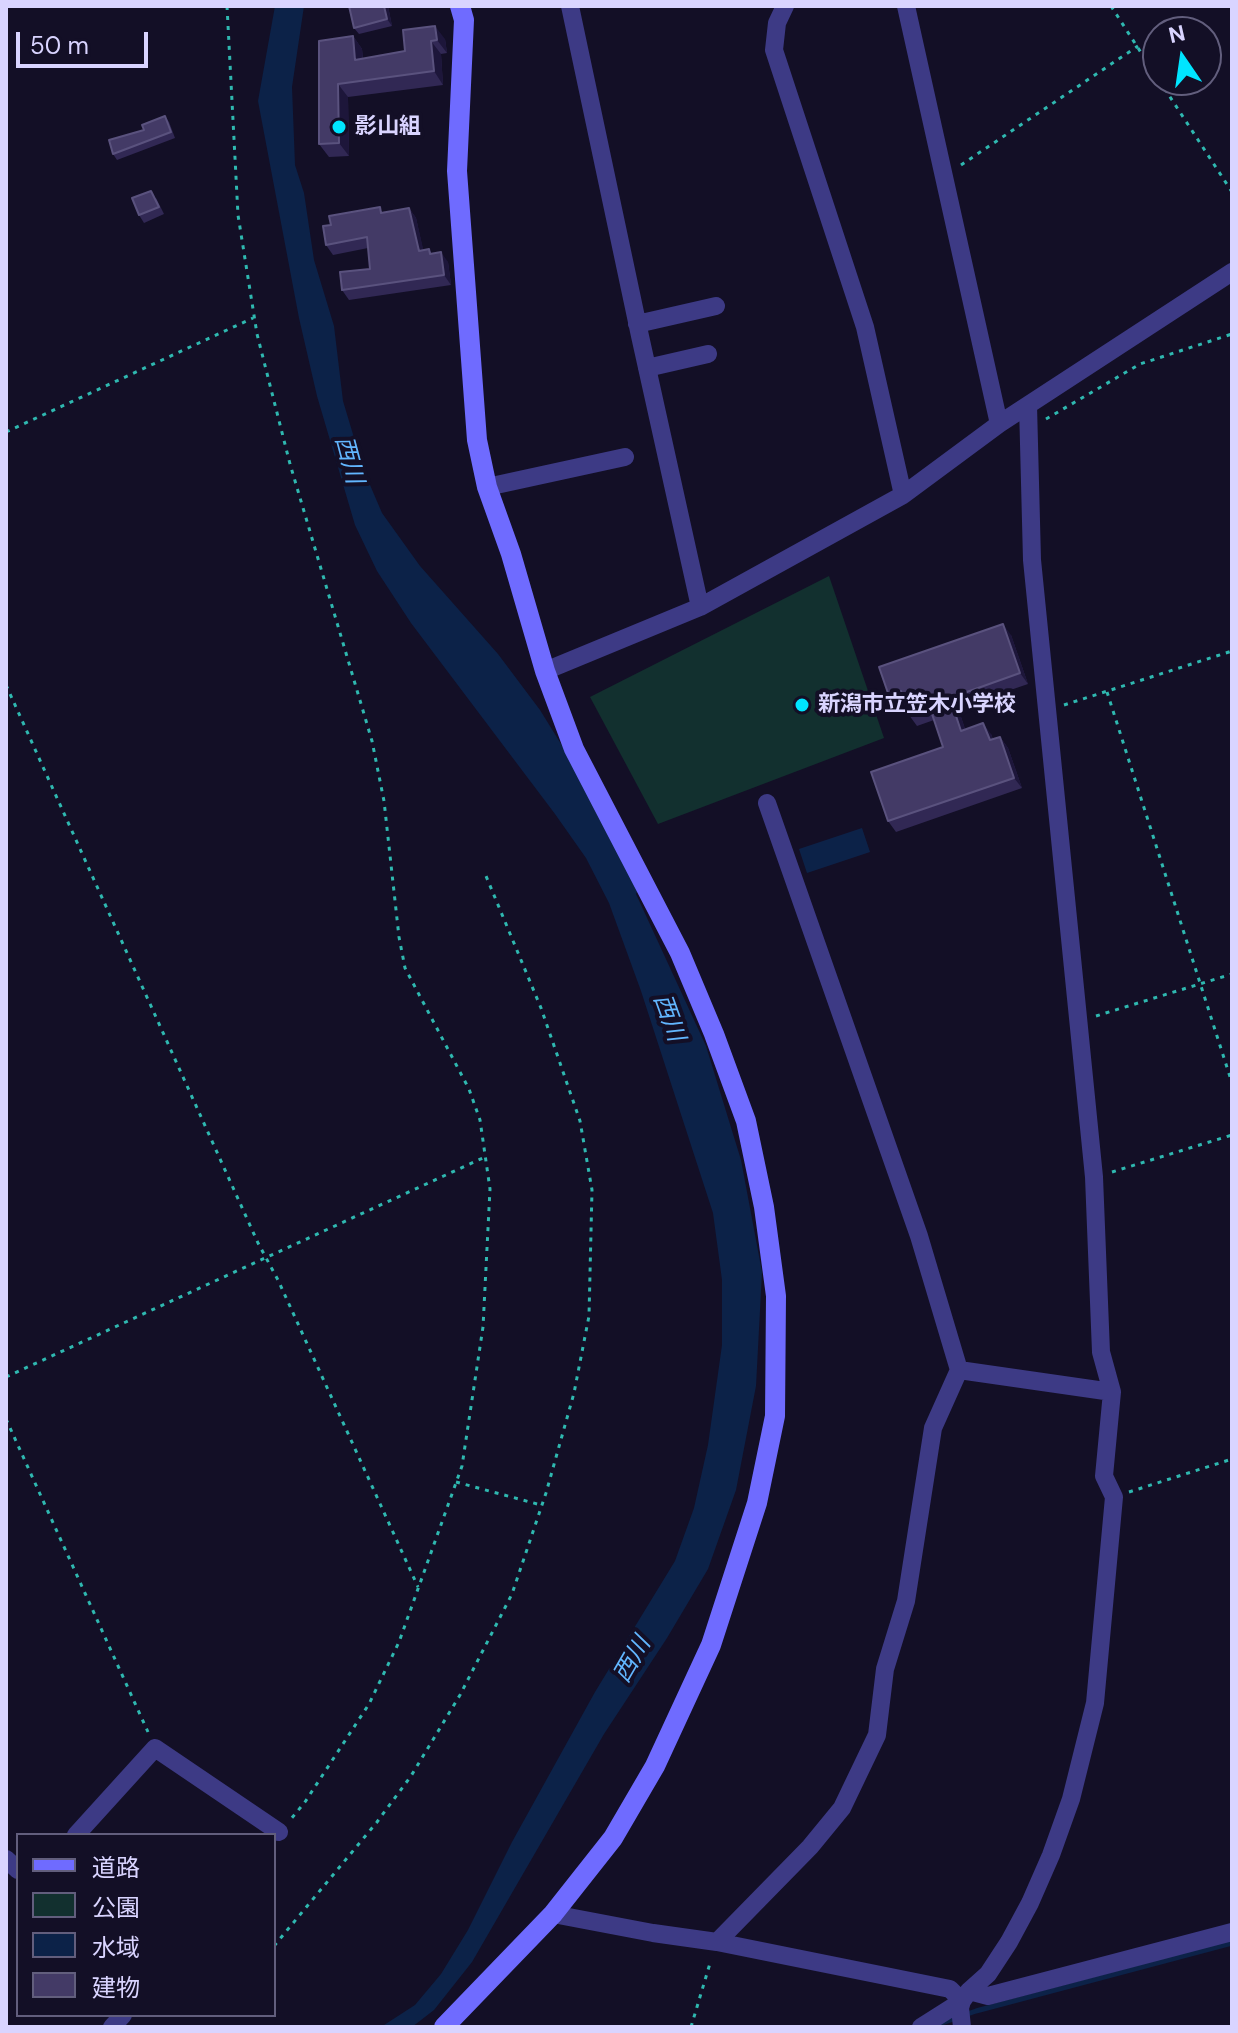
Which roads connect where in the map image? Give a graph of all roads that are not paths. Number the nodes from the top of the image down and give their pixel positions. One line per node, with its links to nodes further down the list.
1 (460, 6): 13 (street)
2 (570, 6): 7 (street)
3 (785, 6): 14 (street)
4 (906, 6): 11 (street)
5 (1232, 272): 10 (street)
6 (716, 306): 7 (street)
7 (637, 324): 9 (street)
8 (708, 354): 9 (street)
9 (647, 368): 15 (street)
10 (1028, 405): 11 (street); 19 (street)
11 (999, 424): 14 (street)
12 (625, 457): 13 (street)
13 (487, 487): 16 (street)
14 (903, 495): 15 (street)
15 (700, 607): 16 (street)
16 (545, 671): 22 (street)
17 (767, 803): 18 (street)
18 (959, 1370): 19 (street); 24 (street)
19 (1112, 1392): 25 (street)
20 (279, 1832): 21 (street)
21 (78, 1833)
22 (553, 1914): 24 (street); 26 (street)
23 (1232, 1932): 25 (street)
24 (717, 1942): 25 (street)
25 (963, 2010): 27 (street)
26 (444, 2027)
27 (921, 2027)

